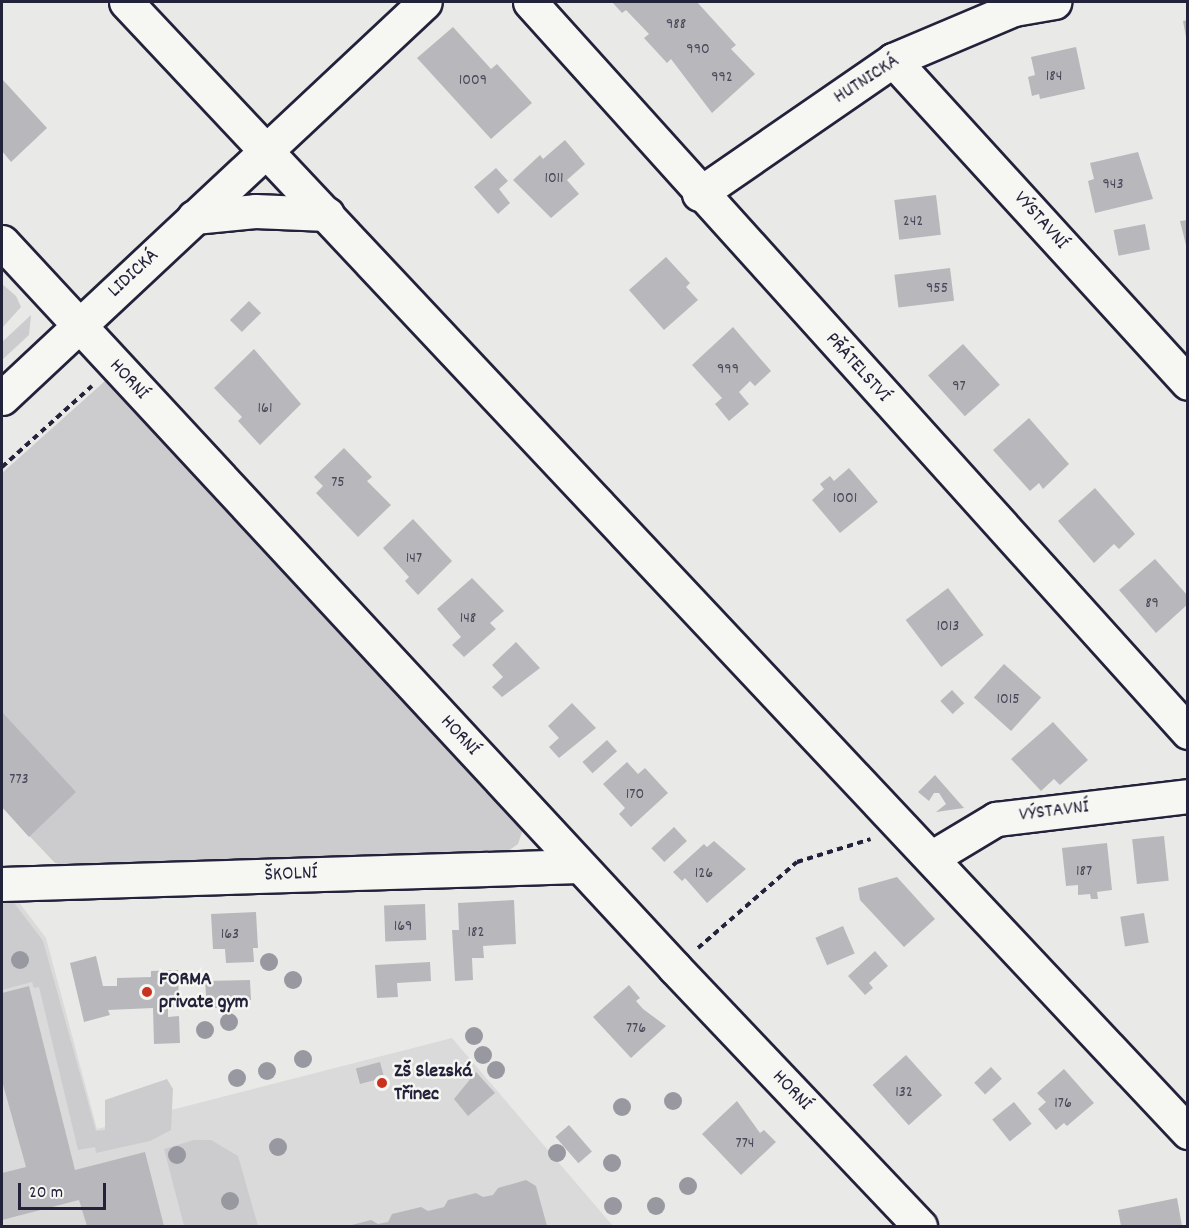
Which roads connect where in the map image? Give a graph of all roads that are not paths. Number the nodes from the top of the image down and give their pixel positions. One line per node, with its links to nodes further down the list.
1 (126, 2): 6 (street)
2 (425, 2): 6 (street, LIDICKÁ)
3 (530, 2): 7 (street, PŘÁTELSTVÍ)
4 (1053, 2): 5 (street, HUTNICKÁ)
5 (894, 60): 7 (street, HUTNICKÁ); 12 (street, VÝSTAVNÍ)
6 (266, 150): 8 (street); 9 (street, LIDICKÁ)
7 (699, 194): 14 (street, PŘÁTELSTVÍ)
8 (327, 214): 9 (street); 16 (street)
9 (194, 217): 11 (street, LIDICKÁ)
10 (2, 242): 11 (street, HORNÍ)
11 (78, 326): 13 (street, LIDICKÁ); 17 (street, HORNÍ)
12 (1188, 383)
13 (2, 398)
14 (1188, 732)
15 (1188, 796): 16 (street, VÝSTAVNÍ)
16 (931, 858): 19 (street)
17 (580, 866): 18 (street, ŠKOLNÍ); 20 (street, HORNÍ)
18 (2, 884)
19 (1188, 1132)
20 (920, 1227)

